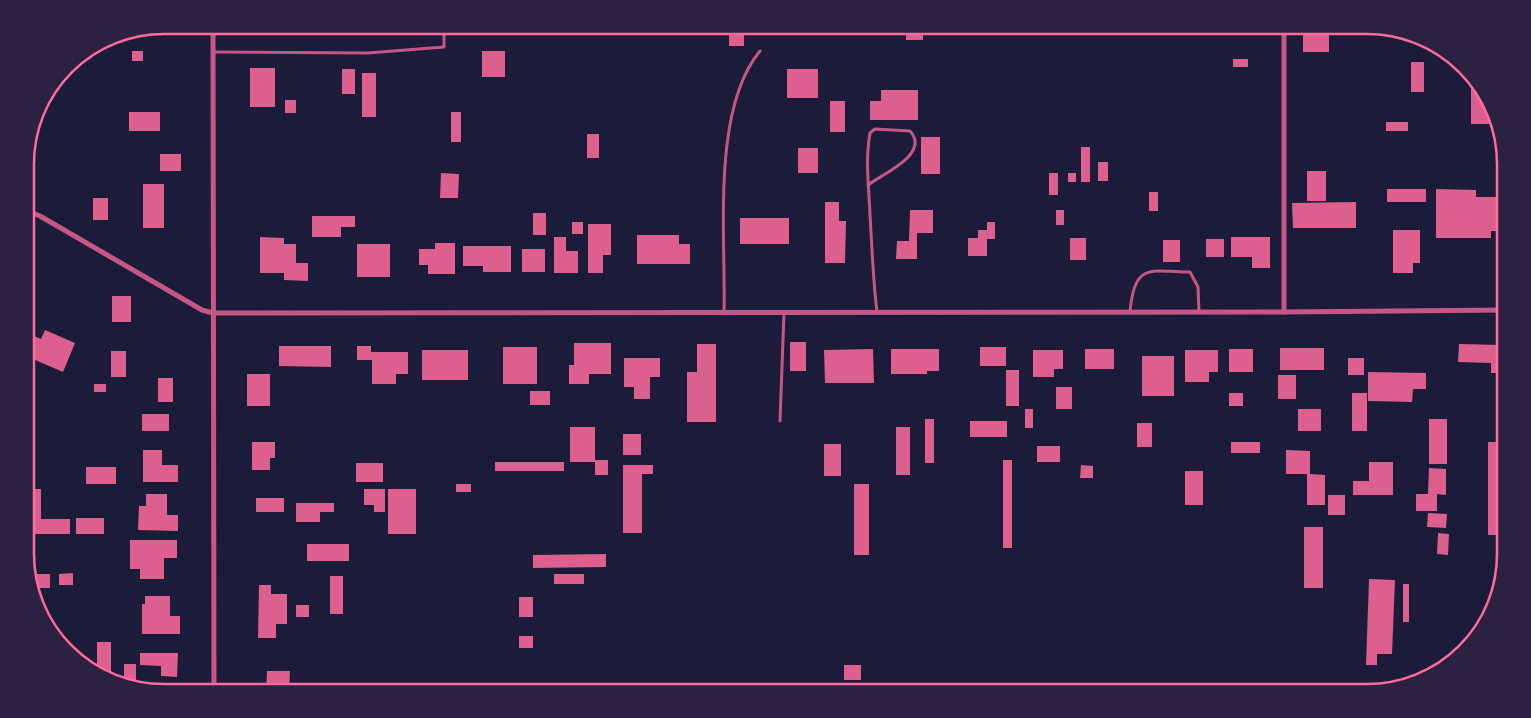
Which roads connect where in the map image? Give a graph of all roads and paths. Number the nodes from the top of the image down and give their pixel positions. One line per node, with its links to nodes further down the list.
1 (213, 34): 5 (street)
2 (444, 34): 5 (lane)
3 (1284, 34): 11 (street)
4 (760, 51): 13 (lane)
5 (213, 52): 12 (street)
6 (868, 185): 6 (lane); 15 (lane)
7 (34, 213): 12 (street)
8 (1497, 310): 11 (street)
9 (1130, 312): 10 (street); 10 (lane); 15 (street)
10 (1199, 312): 11 (street)
11 (1284, 312)
12 (213, 313): 13 (street); 17 (street)
13 (724, 313): 14 (street)
14 (784, 313): 15 (street); 16 (lane)
15 (877, 313)
16 (780, 421)
17 (214, 684)

